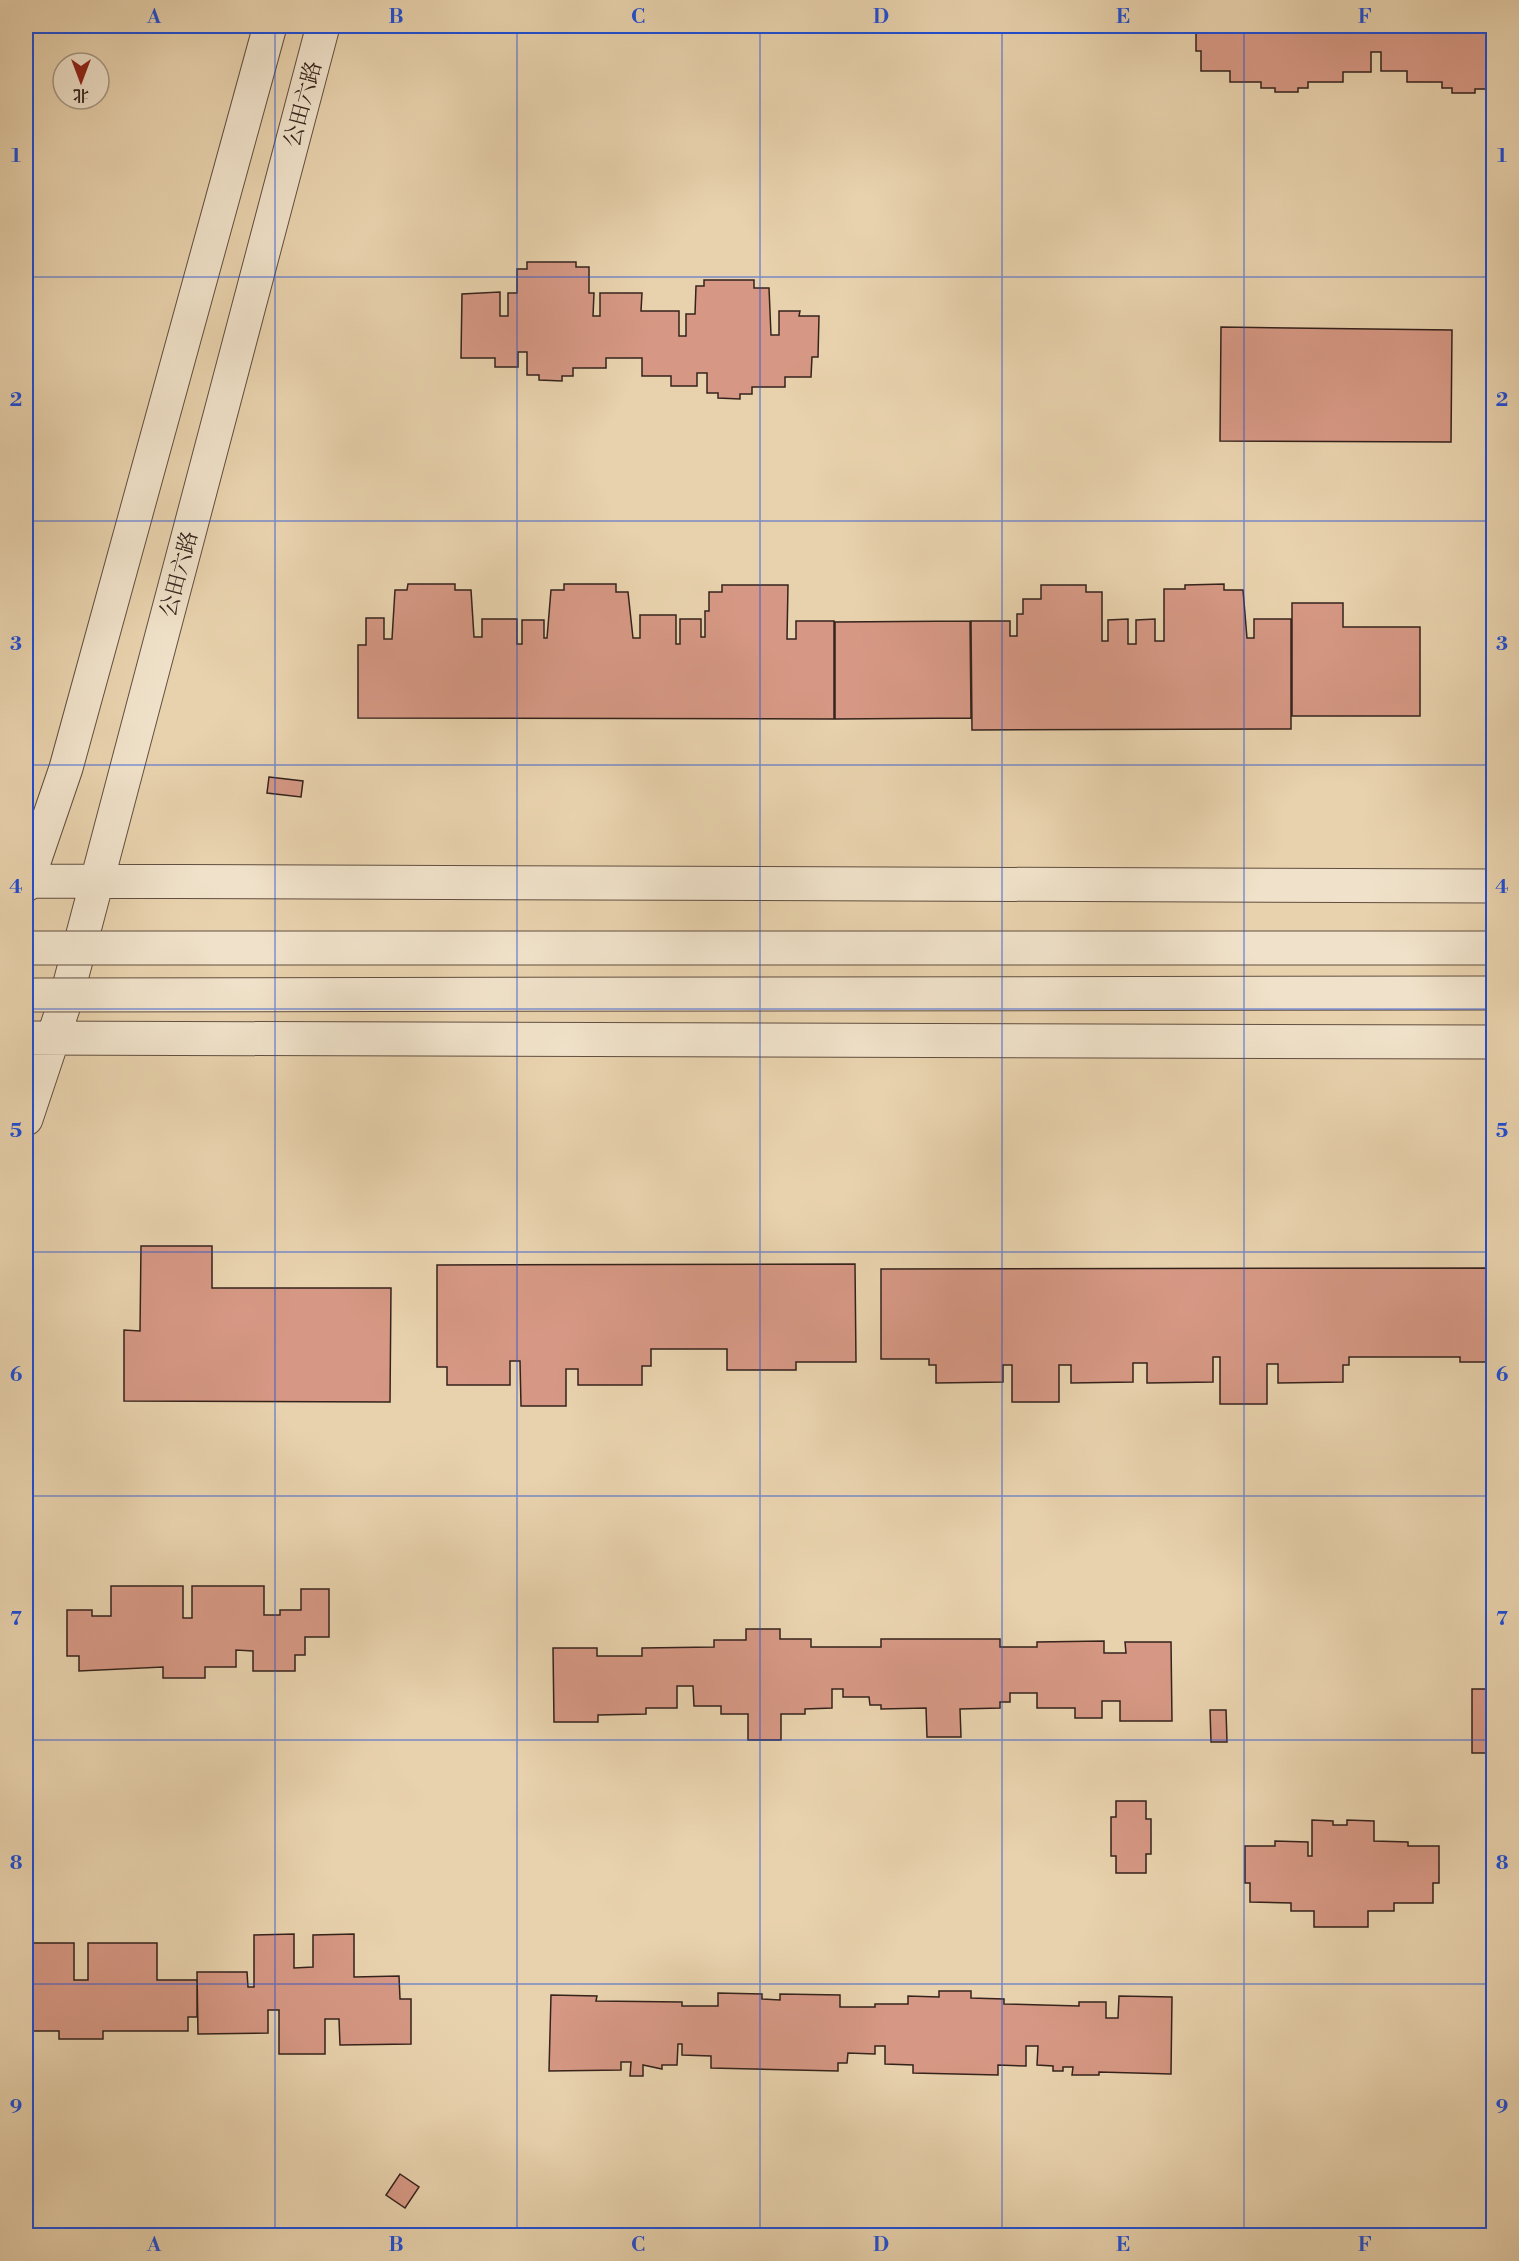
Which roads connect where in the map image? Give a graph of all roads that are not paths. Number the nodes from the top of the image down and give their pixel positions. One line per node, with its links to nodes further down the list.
1 (270, 26): 4 (street)
2 (323, 26): 3 (street, 公田六路)
3 (97, 881): 4 (street); 5 (street); 10 (street, 公田六路)
4 (26, 883)
5 (1494, 886)
6 (26, 948): 7 (street, bridge)
7 (1494, 948)
8 (1494, 993): 9 (street, bridge)
9 (26, 995)
10 (39, 1038): 11 (street); 12 (street, 公田六路)
11 (1494, 1042)
12 (26, 1119)

